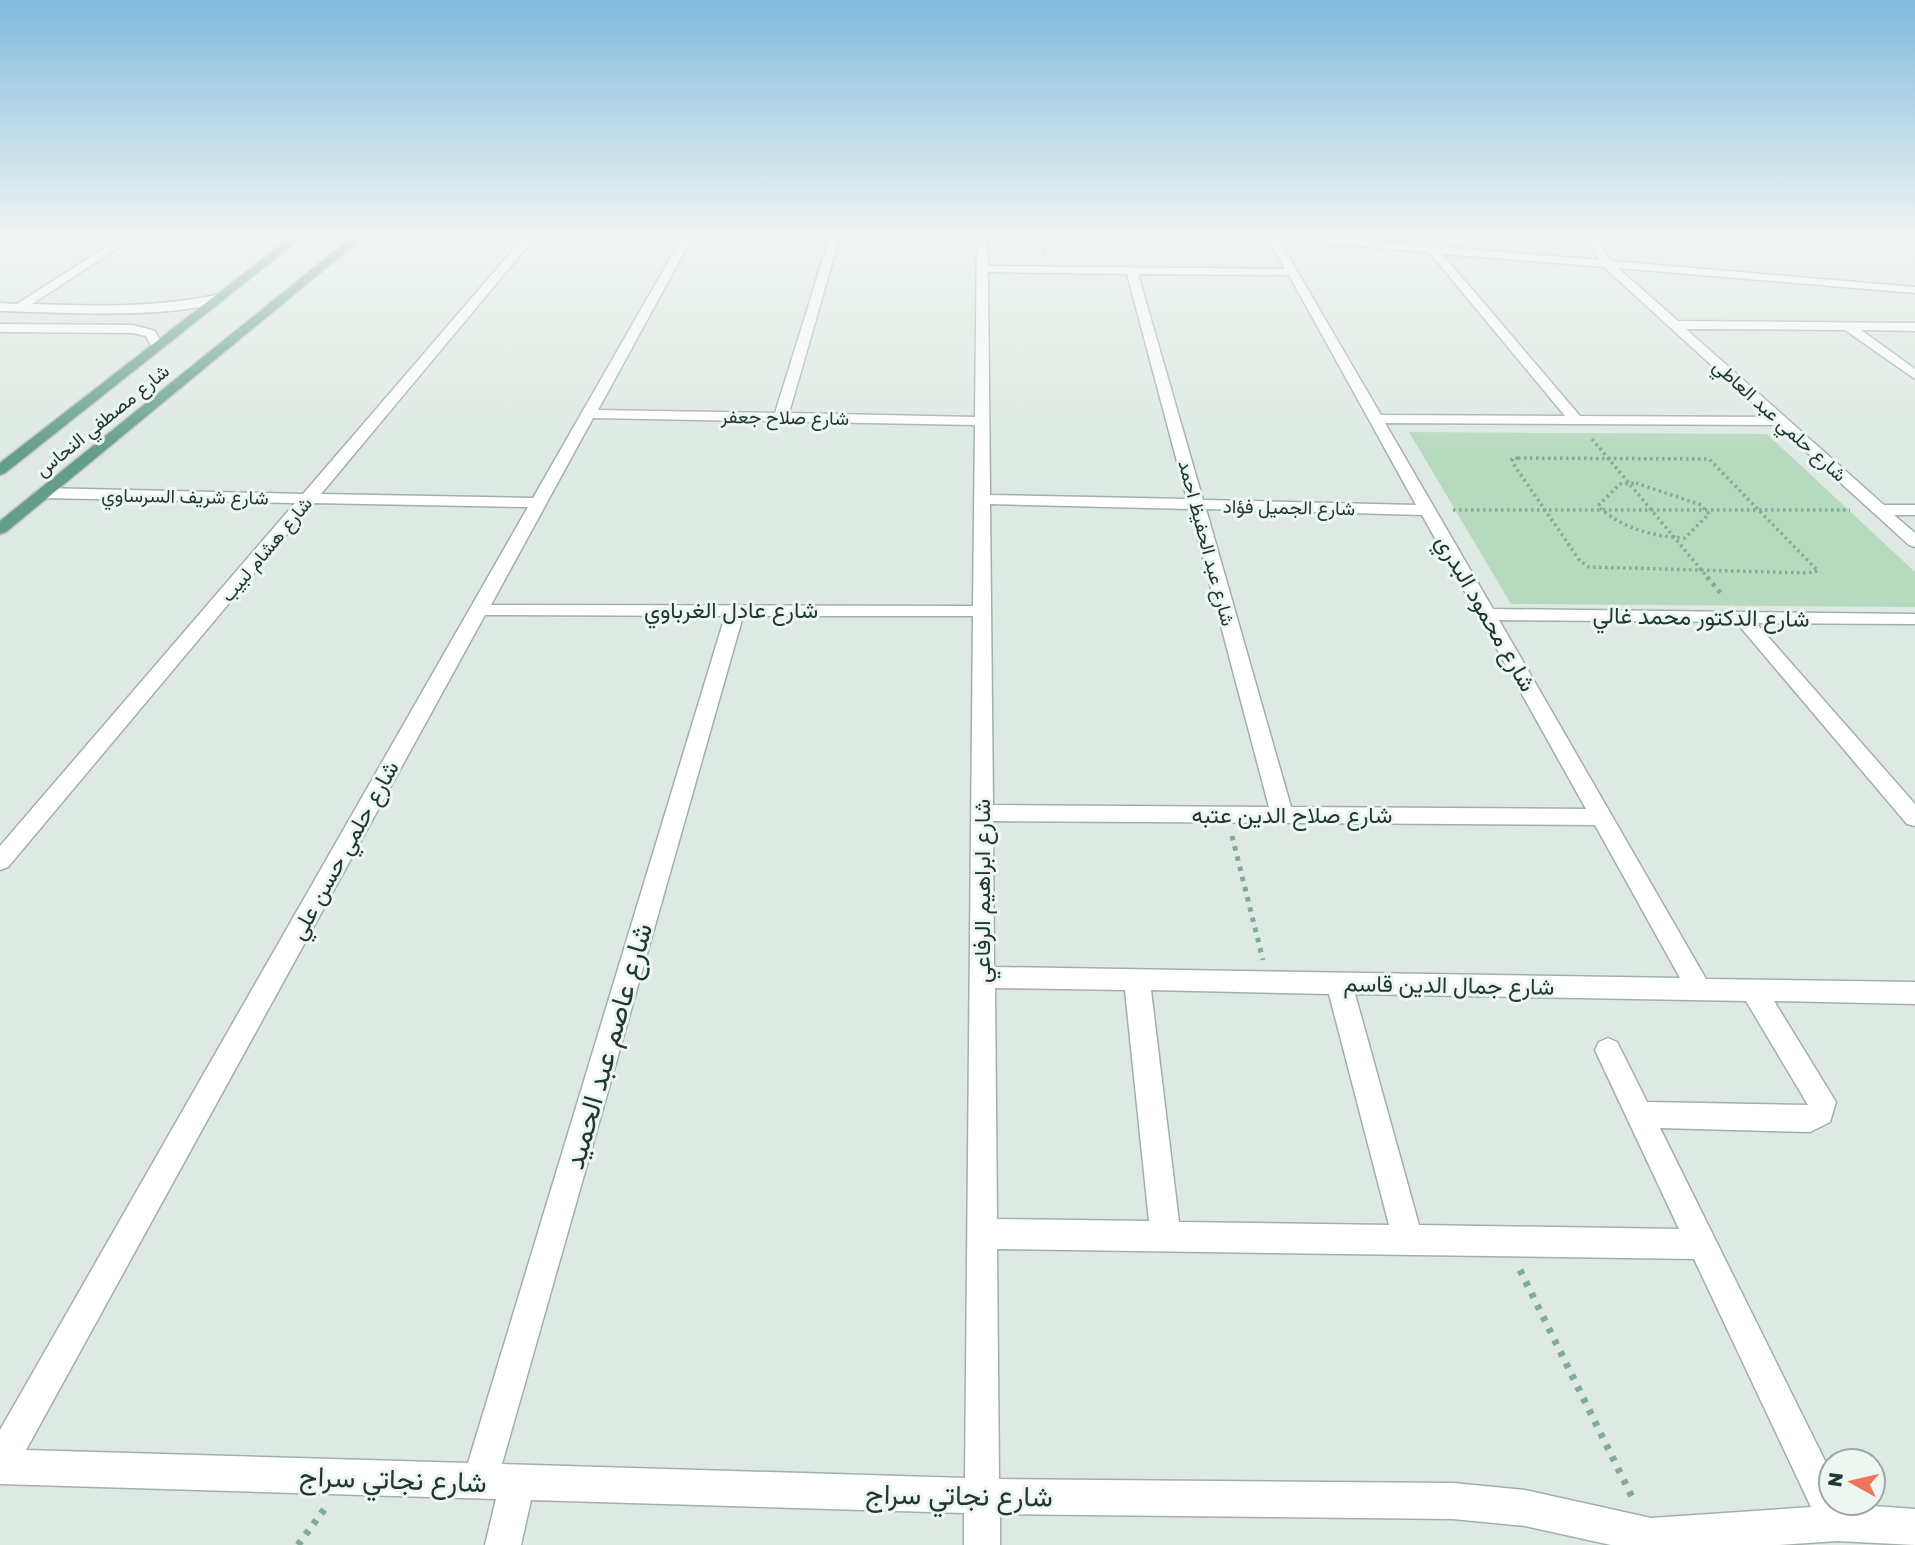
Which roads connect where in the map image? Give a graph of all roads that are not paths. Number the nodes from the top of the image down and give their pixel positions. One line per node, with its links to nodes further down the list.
1 (17, 308): 12 (street)
2 (207, 308): 19 (main road, شارع مصطفي النحاس)
3 (272, 308): 18 (main road, شارع مصطفي النحاس)
4 (470, 308): 29 (street, شارع هشام لبيب)
5 (648, 308): 21 (street, شارع حلمي حسن علي)
6 (813, 308): 22 (street)
7 (982, 308): 25 (street, شارع ابراهيم الرفاعي)
8 (1142, 308): 32 (street, شارع عبد الحفيظ احمد)
9 (1313, 308): 23 (street, شارع محمود البدري)
10 (1482, 308): 24 (street)
11 (1655, 308): 14 (street, شارع حلمي عبد العاطي)
12 (0, 319)
13 (237, 320): 18 (main road)
14 (1674, 325): 15 (street); 26 (street, شارع حلمي عبد العاطي)
15 (1847, 326): 16 (street); 20 (street)
16 (1915, 327)
17 (0, 328): 19 (street)
18 (229, 343): 28 (main road, شارع مصطفي النحاس)
19 (157, 346): 27 (main road, شارع مصطفي النحاس)
20 (1915, 375)
21 (589, 414): 22 (street, شارع صلاح جعفر); 31 (street, شارع حلمي حسن علي)
22 (781, 417): 25 (street, شارع صلاح جعفر)
23 (1376, 419): 24 (street); 33 (street, شارع محمود البدري)
24 (1576, 420): 26 (street)
25 (982, 421): 30 (street, شارع ابراهيم الرفاعي)
26 (1780, 421): 34 (street, شارع حلمي عبد العاطي)
27 (0, 470)
28 (42, 493): 29 (street, شارع شريف السرساوي); 36 (main road, شارع مصطفي النحاس)
29 (308, 498): 31 (street, شارع شريف السرساوي); 48 (street, شارع هشام لبيب)
30 (982, 499): 32 (street, شارع الجميل فؤاد); 40 (street, شارع ابراهيم الرفاعي)
31 (538, 503): 38 (street, شارع حلمي حسن علي)
32 (1196, 505): 33 (street, شارع الجميل فؤاد); 45 (street, شارع عبد الحفيظ احمد)
33 (1428, 510): 41 (street, شارع محمود البدري)
34 (1880, 510): 35 (street); 37 (street, شارع حلمي عبد العاطي)
35 (1915, 510)
36 (0, 529)
37 (1915, 542)
38 (479, 610): 39 (street, شارع عادل الغرباوي); 61 (street, شارع حلمي حسن علي)
39 (736, 610): 40 (street, شارع عادل الغرباوي); 62 (street, شارع عاصم عبد الحميد)
40 (982, 611): 44 (street, شارع ابراهيم الرفاعي)
41 (1487, 614): 42 (street, شارع الدكتور محمد غالي); 46 (street, شارع محمود البدري)
42 (1741, 617): 43 (street, شارع الدكتور محمد غالي); 47 (street)
43 (1915, 619)
44 (982, 813): 45 (street, شارع صلاح الدين عتبه); 49 (street, شارع ابراهيم الرفاعي)
45 (1282, 815): 46 (street, شارع صلاح الدين عتبه)
46 (1602, 817): 52 (street, شارع محمود البدري)
47 (1915, 818)
48 (0, 861)
49 (982, 977): 50 (street, شارع جمال الدين قاسم); 57 (street, شارع ابراهيم الرفاعي)
50 (1137, 980): 51 (street, شارع جمال الدين قاسم); 58 (street)
51 (1339, 983): 52 (street, شارع جمال الدين قاسم); 59 (street)
52 (1699, 989): 53 (street, شارع جمال الدين قاسم)
53 (1753, 990): 54 (street, شارع جمال الدين قاسم); 56 (street)
54 (1915, 993)
55 (1608, 1050): 56 (street)
56 (1640, 1115): 60 (street)
57 (982, 1234): 58 (street); 64 (street, شارع ابراهيم الرفاعي)
58 (1166, 1237): 59 (street)
59 (1408, 1240): 60 (street)
60 (1703, 1244): 65 (street)
61 (0, 1466): 62 (street, شارع نجاتي سراج)
62 (480, 1481): 63 (street, شارع نجاتي سراج)
63 (517, 1483): 64 (street, شارع نجاتي سراج); 68 (street)
64 (982, 1496): 67 (street, شارع نجاتي سراج); 69 (street, شارع ابراهيم الرفاعي)
65 (1837, 1523): 66 (street, شارع نجاتي سراج); 67 (street, شارع نجاتي سراج)
66 (1915, 1527)
67 (1648, 1541)
68 (503, 1545)
69 (982, 1545)

